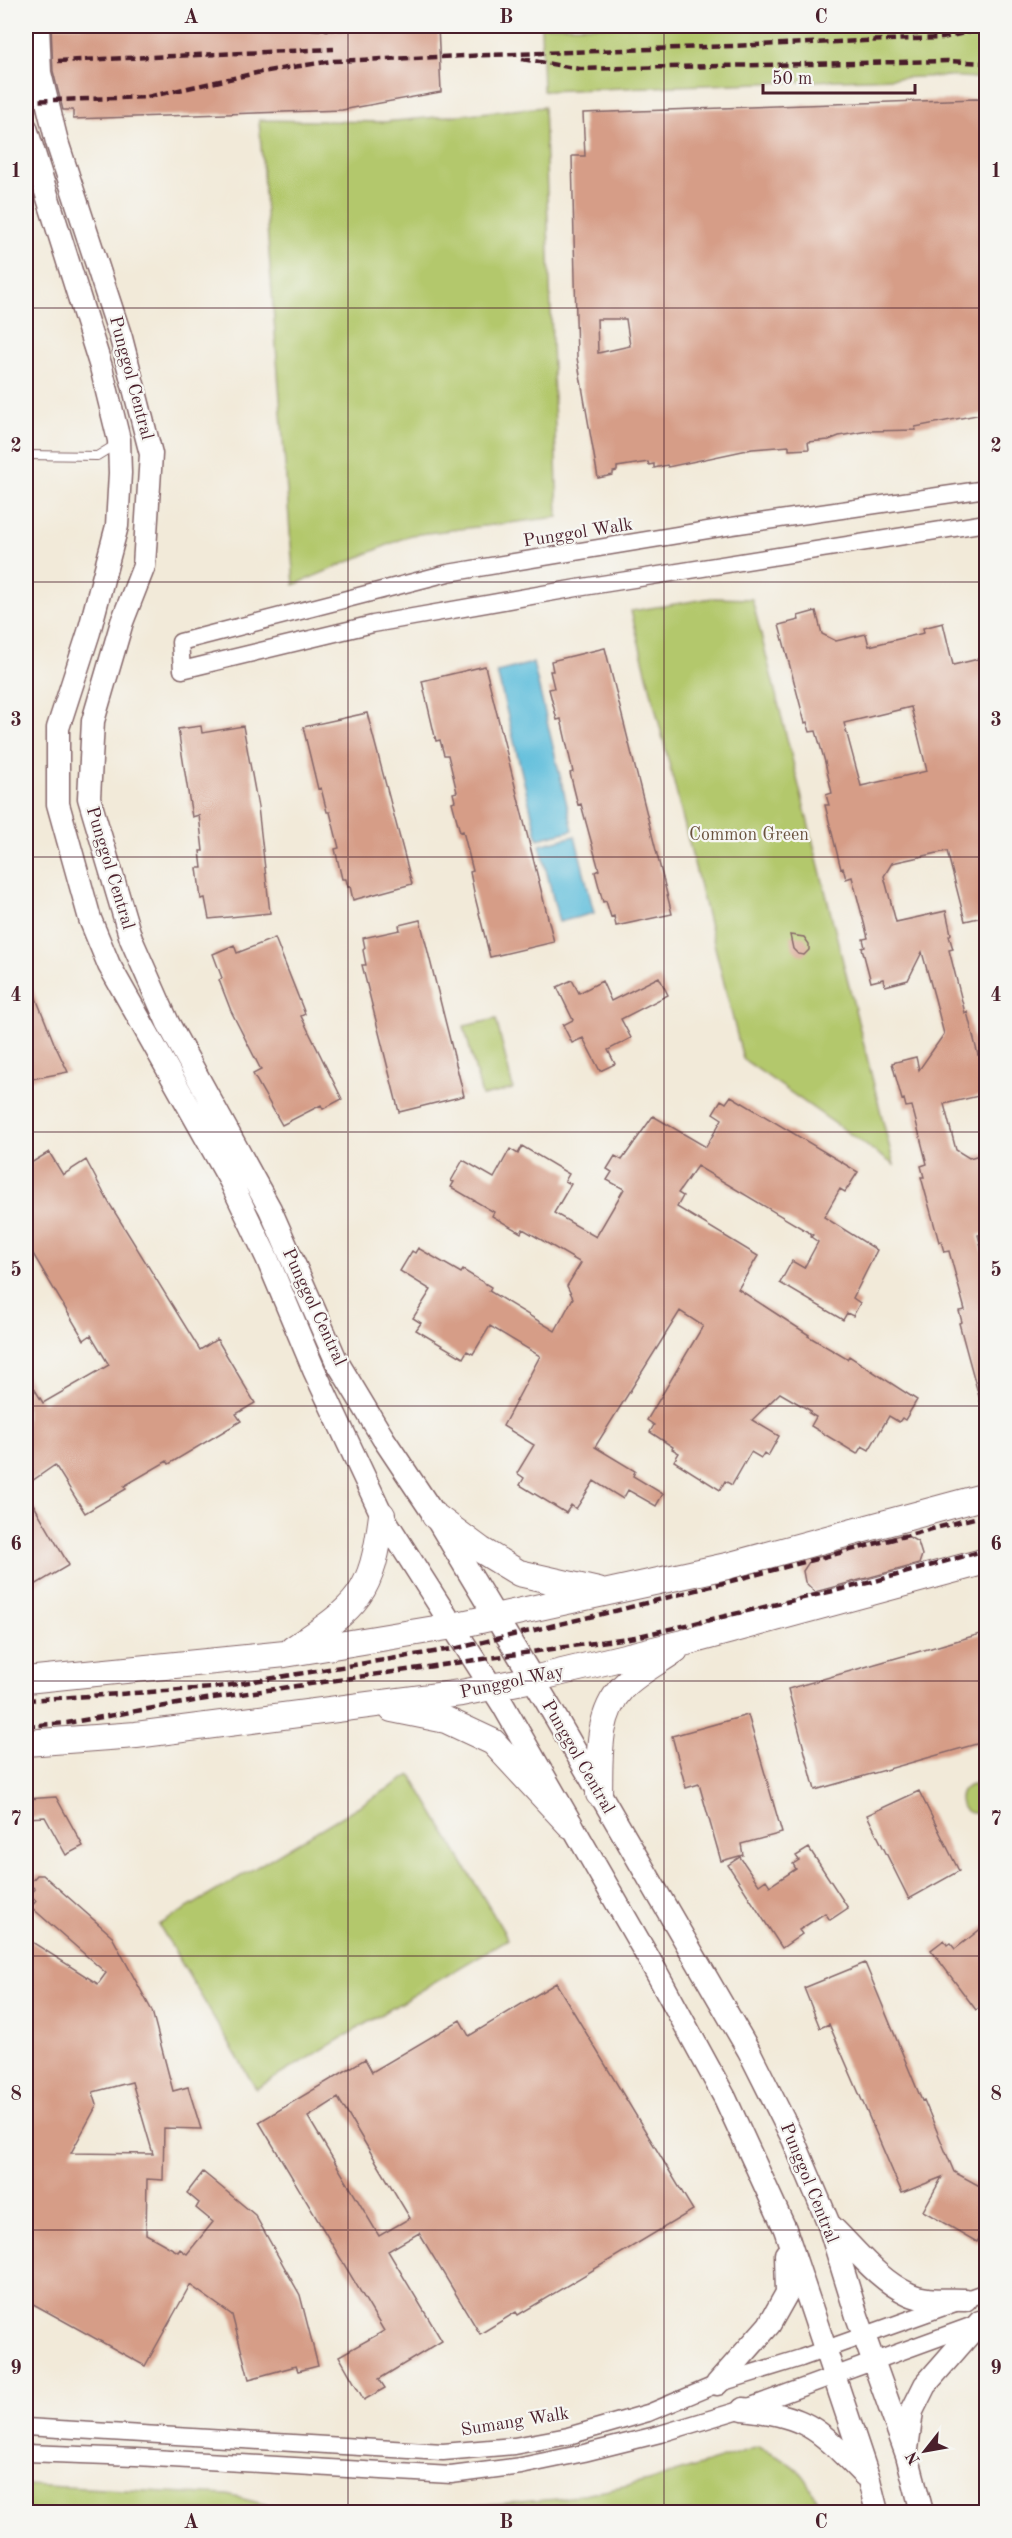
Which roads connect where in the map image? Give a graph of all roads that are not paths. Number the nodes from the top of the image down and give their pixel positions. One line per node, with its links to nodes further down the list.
1 (38, 26): 9 (main road, Punggol Central)
2 (26, 128): 4 (main road, Punggol Central)
3 (26, 455): 4 (lane)
4 (108, 463): 8 (main road, Punggol Central)
5 (987, 489): 6 (street, Punggol Walk)
6 (987, 524)
7 (987, 1496): 11 (main road)
8 (382, 1515): 13 (main road, Punggol Central); 15 (main road)
9 (435, 1516): 11 (main road); 12 (main road, Punggol Central)
10 (987, 1561): 14 (main road, Punggol Way)
11 (603, 1592): 12 (main road)
12 (496, 1617): 13 (main road); 16 (main road, Punggol Central)
13 (453, 1626): 15 (main road); 18 (main road, Punggol Central)
14 (687, 1641): 16 (main road, Punggol Way); 21 (main road)
15 (285, 1654): 17 (main road)
16 (533, 1679): 18 (main road, Punggol Way); 21 (main road, Punggol Central)
17 (26, 1680)
18 (491, 1686): 19 (main road, Punggol Way); 22 (main road, Punggol Central)
19 (368, 1705): 20 (main road, Punggol Way); 22 (main road)
20 (26, 1743)
21 (599, 1794): 23 (main road, Punggol Central)
22 (570, 1825): 24 (main road, Punggol Central)
23 (828, 2222): 26 (main road); 28 (main road, Punggol Central)
24 (785, 2229): 29 (main road, Punggol Central); 32 (main road)
25 (987, 2292): 26 (street, Sumang Walk)
26 (965, 2300): 28 (street, Sumang Walk)
27 (983, 2321): 30 (street); 36 (main road)
28 (865, 2336): 29 (street, Sumang Walk); 30 (main road, Punggol Central)
29 (826, 2349): 31 (main road, Punggol Central); 32 (street, Sumang Walk)
30 (873, 2361): 31 (street); 36 (main road, Punggol Central)
31 (834, 2377): 33 (street); 37 (main road, Punggol Central)
32 (717, 2384): 34 (street, Sumang Walk)
33 (744, 2409): 35 (street); 37 (main road)
34 (26, 2427)
35 (26, 2453)
36 (907, 2455): 39 (main road, Punggol Central)
37 (869, 2480): 38 (main road, Punggol Central)
38 (877, 2512)
39 (922, 2512)

